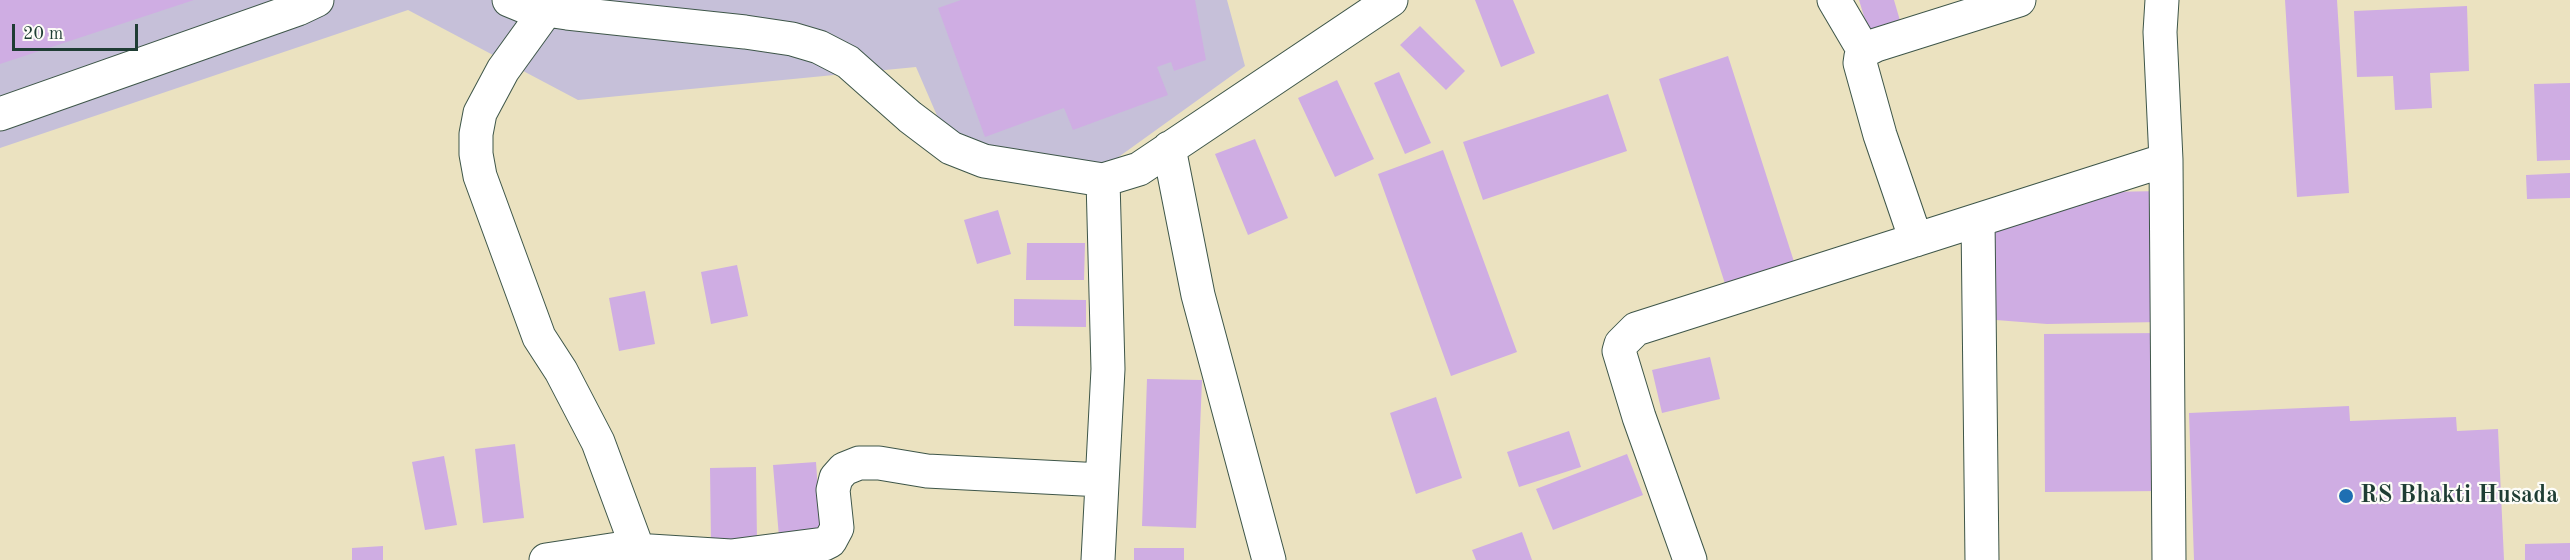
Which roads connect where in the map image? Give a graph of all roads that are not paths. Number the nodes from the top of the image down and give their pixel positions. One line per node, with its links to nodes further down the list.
1 (508, 0): 7 (street)
2 (1391, 0): 10 (street)
3 (1834, 0): 8 (street)
4 (2019, 0): 8 (street)
5 (2162, 0): 11 (street)
6 (303, 3): 9 (street)
7 (570, 8): 12 (street); 16 (street)
8 (1864, 51): 14 (street)
9 (0, 114)
10 (1169, 148): 12 (street); 19 (street)
11 (2166, 160): 13 (street); 22 (street)
12 (1103, 180): 15 (street)
13 (1978, 220): 14 (street); 21 (street)
14 (1916, 240): 20 (street)
15 (1102, 480): 16 (street); 18 (street)
16 (638, 550): 17 (street)
17 (546, 560)
18 (1098, 560)
19 (1269, 560)
20 (1690, 560)
21 (1982, 560)
22 (2169, 560)

